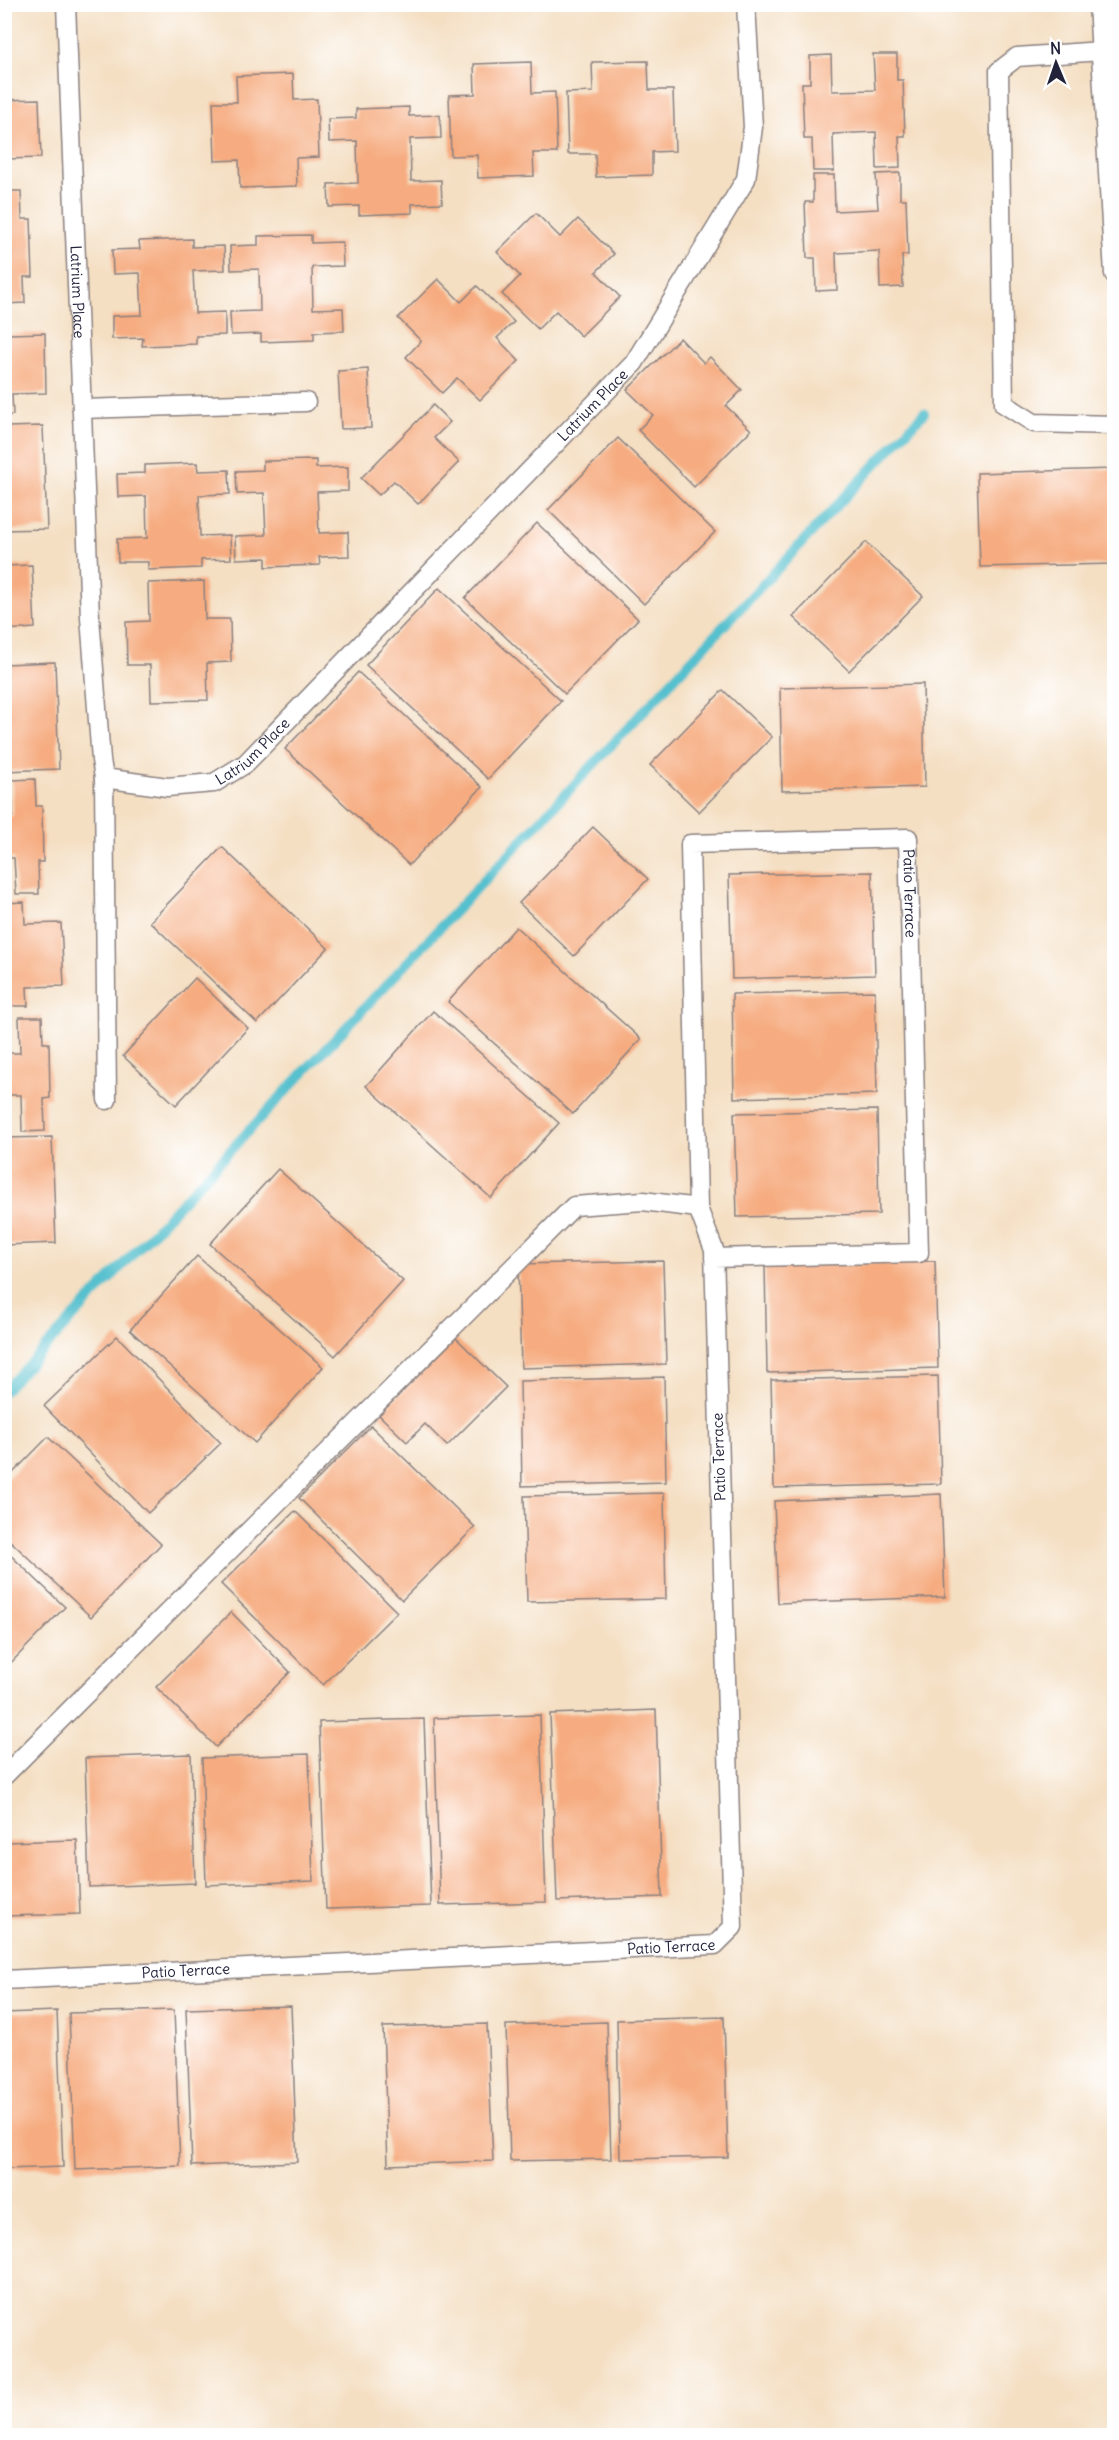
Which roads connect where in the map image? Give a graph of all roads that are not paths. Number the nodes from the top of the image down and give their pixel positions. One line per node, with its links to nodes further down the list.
1 (66, 4): 7 (lane, Latrium Place)
2 (746, 4): 9 (lane, Latrium Place)
3 (1098, 4): 4 (lane)
4 (1101, 51): 5 (lane); 8 (lane)
5 (1114, 274)
6 (306, 402): 7 (lane)
7 (82, 409): 9 (lane, Latrium Place)
8 (1114, 425)
9 (104, 778): 10 (lane)
10 (107, 1100)
11 (698, 1208): 12 (lane, Patio Terrace); 12 (lane, Patio Terrace); 13 (lane)
12 (714, 1258): 14 (lane, Patio Terrace)
13 (4, 1776)
14 (4, 1980)

